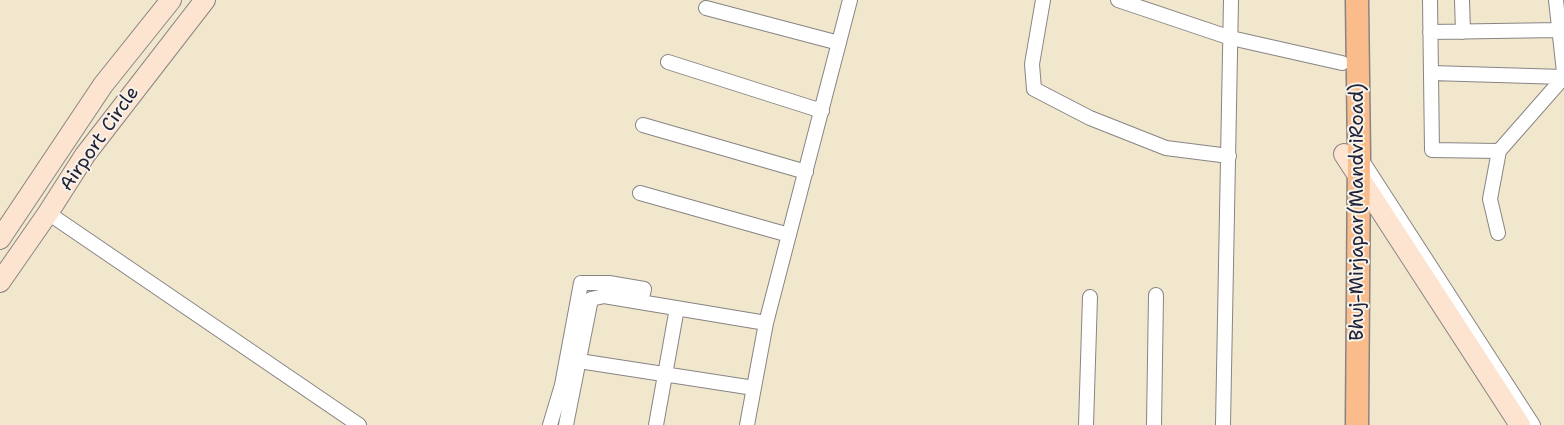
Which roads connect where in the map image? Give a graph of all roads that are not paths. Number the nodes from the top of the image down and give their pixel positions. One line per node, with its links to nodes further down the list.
1 (171, 0): 33 (main road, Airport Circle)
2 (205, 0): 30 (main road, Airport Circle)
3 (850, 0): 17 (street)
4 (1043, 0): 26 (street)
5 (1118, 0): 16 (street)
6 (1231, 0): 16 (street)
7 (1342, 0): 19 (main road, Bhuj-Mirjapar(MandviRoad))
8 (1357, 0): 27 (main road, Bhuj-Mirjapar(MandviRoad))
9 (1430, 0): 14 (street)
10 (1462, 0): 15 (street)
11 (1556, 0): 13 (street)
12 (706, 8): 17 (street)
13 (1559, 30): 15 (street); 20 (street)
14 (1430, 32): 15 (street); 21 (street)
15 (1463, 32)
16 (1231, 38): 19 (street); 26 (street)
17 (839, 43): 23 (street)
18 (668, 62): 23 (street)
19 (1342, 63): 27 (main road, Bhuj-Mirjapar(MandviRoad))
20 (1564, 72)
21 (1431, 73): 22 (street); 25 (street)
22 (1564, 77): 25 (street)
23 (822, 111): 28 (street)
24 (643, 125): 28 (street)
25 (1499, 151): 31 (street)
26 (1229, 156): 50 (street)
27 (1354, 162): 51 (main road, Bhuj-Mirjapar(MandviRoad)); 52 (main road, Bhuj-Mirjapar(MandviRoad)); 53 (main road); 54 (street)
28 (806, 172): 32 (street)
29 (640, 193): 32 (street)
30 (48, 213): 34 (main road, Airport Circle); 43 (street)
31 (1498, 233)
32 (789, 235): 39 (street)
33 (0, 239)
34 (0, 282)
35 (1156, 295): 49 (street)
36 (1090, 297): 48 (street)
37 (642, 302): 38 (street); 40 (street); 44 (street)
38 (677, 308): 39 (street); 41 (street)
39 (766, 324): 42 (street)
40 (578, 361): 41 (street); 45 (street)
41 (665, 374): 42 (street); 46 (street)
42 (754, 388): 47 (street)
43 (359, 425)
44 (550, 425)
45 (566, 425)
46 (656, 425)
47 (747, 425)
48 (1086, 425)
49 (1154, 425)
50 (1223, 425)
51 (1342, 425)
52 (1357, 425)
53 (1520, 425)
54 (1533, 425)

